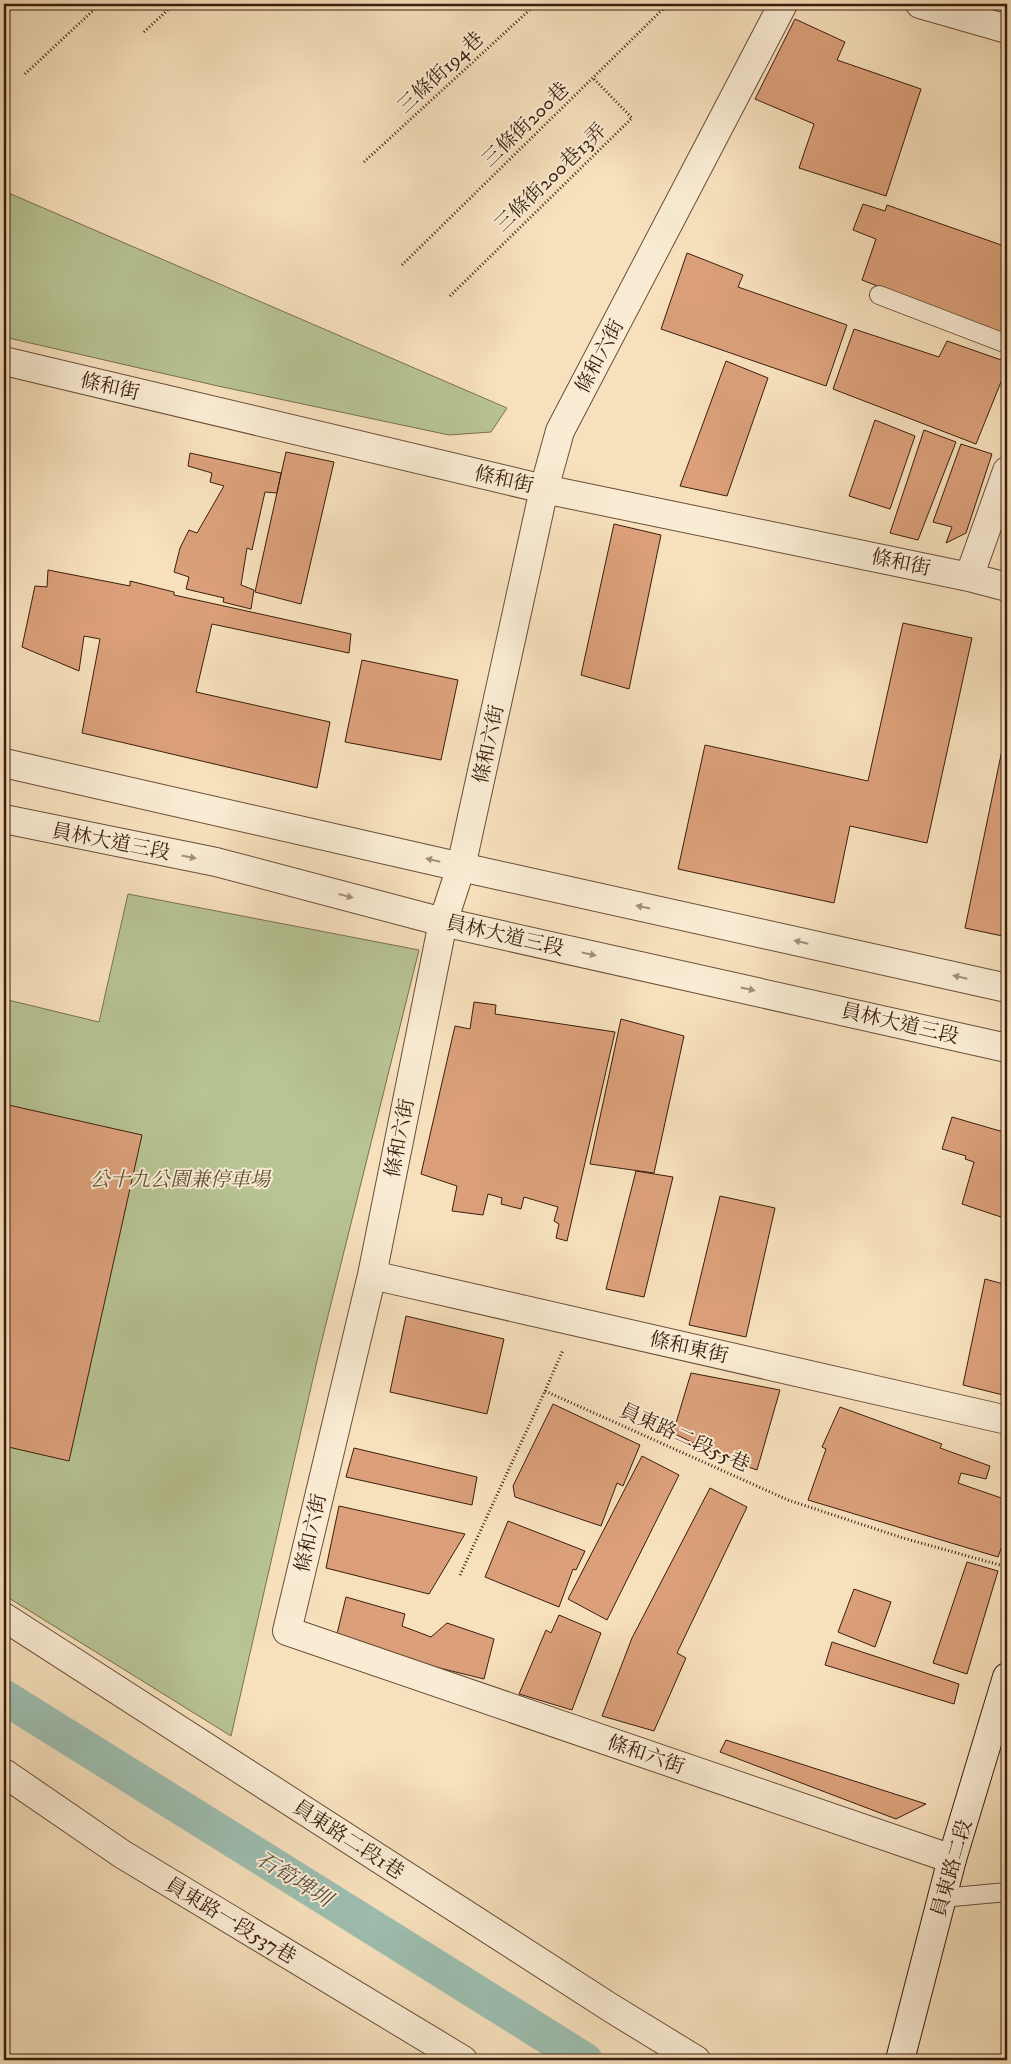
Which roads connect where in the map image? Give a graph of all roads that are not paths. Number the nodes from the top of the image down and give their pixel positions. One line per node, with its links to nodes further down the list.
1 (784, 4): 8 (street, 條和六街)
2 (930, 5): 3 (street)
3 (1007, 29)
4 (879, 295): 5 (lane)
5 (1007, 344)
6 (4, 361): 8 (street, 條和街)
7 (1007, 471): 9 (street)
8 (544, 489): 9 (street, 條和街); 13 (street, 條和六街)
9 (969, 577): 10 (street, 條和街)
10 (1007, 587)
11 (4, 762): 13 (street, one-way to 11)
12 (4, 819): 14 (street, 員林大道三段, one-way to 14)
13 (461, 867): 14 (street, 條和六街); 15 (street, one-way to 13)
14 (443, 922): 16 (street, 員林大道三段, one-way to 16); 17 (street, 條和六街)
15 (1007, 988)
16 (1007, 1048)
17 (372, 1275): 18 (street, 條和東街); 22 (street, 條和六街)
18 (1007, 1420)
19 (4, 1617): 26 (street, 員東路二段1巷)
20 (1007, 1677): 22 (street, 員東路二段)
21 (4, 1774): 25 (street, 員東路一段537巷)
22 (952, 1859): 24 (street, 員東路二段)
23 (1007, 1892): 24 (lane)
24 (942, 1898): 27 (street, 員東路二段)
25 (463, 2060)
26 (696, 2060)
27 (900, 2060)

